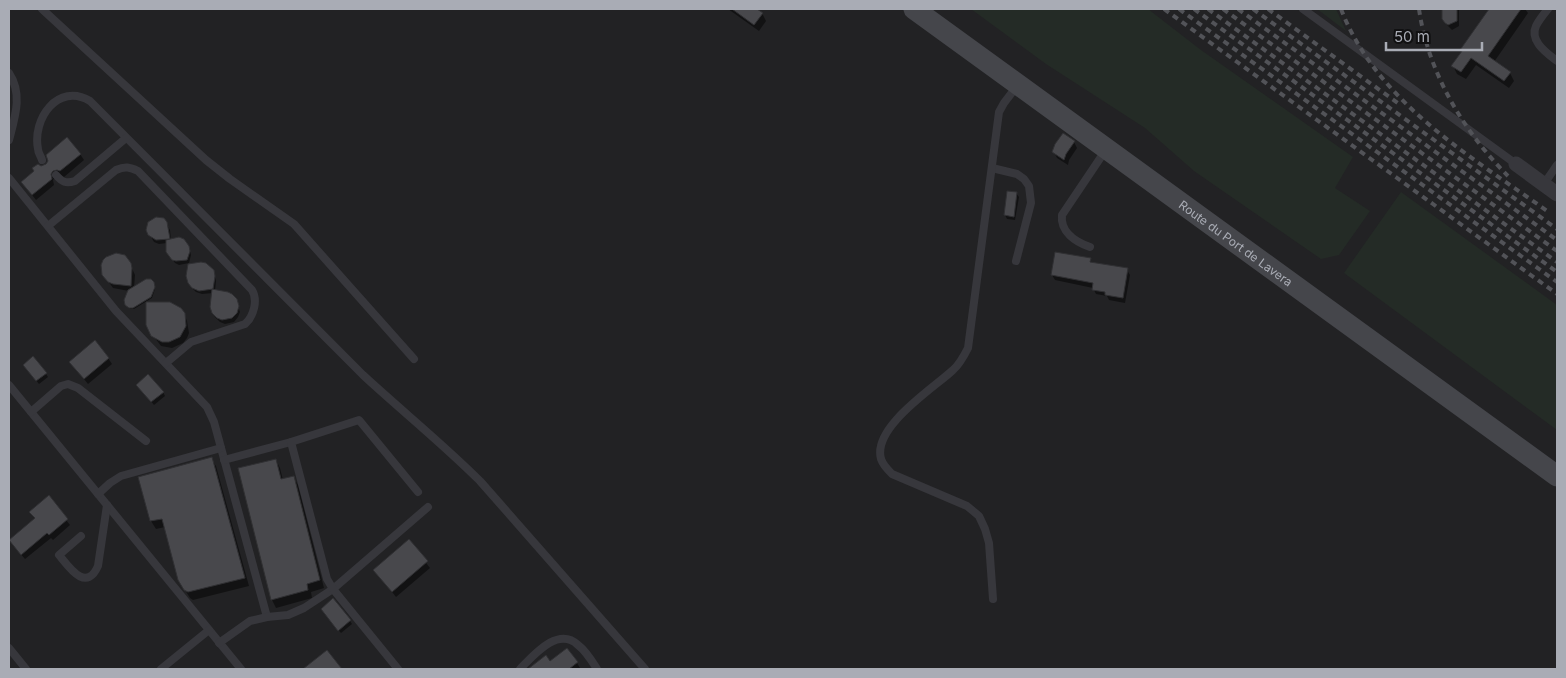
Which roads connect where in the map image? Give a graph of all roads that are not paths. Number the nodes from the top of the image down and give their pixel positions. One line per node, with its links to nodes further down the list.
1 (42, 9): 22 (lane)
2 (914, 9): 7 (street, Route du Port de Lavera)
3 (1303, 9): 12 (lane)
4 (1548, 9): 5 (lane)
5 (1557, 61)
6 (9, 73): 9 (lane)
7 (1018, 85): 10 (street, Route du Port de Lavera); 14 (lane)
8 (126, 138): 11 (lane); 15 (lane); 48 (lane)
9 (9, 140)
10 (1106, 149): 20 (lane); 30 (street, Route du Port de Lavera)
11 (42, 160)
12 (1516, 164): 17 (street)
13 (1557, 165): 17 (lane)
14 (992, 168): 21 (lane); 37 (lane)
15 (56, 175)
16 (9, 178): 19 (lane)
17 (1544, 184): 18 (street)
18 (1557, 194)
19 (48, 226): 23 (lane); 23 (lane)
20 (1090, 247)
21 (1016, 261)
22 (414, 359)
23 (166, 363): 28 (lane)
24 (10, 389): 25 (lane)
25 (31, 412): 26 (lane); 32 (lane)
26 (146, 441)
27 (291, 442): 29 (lane); 31 (lane); 36 (lane)
28 (221, 448): 29 (lane); 32 (lane)
29 (224, 460): 38 (lane)
30 (1557, 476)
31 (418, 492)
32 (98, 494): 33 (lane)
33 (107, 505): 35 (lane); 39 (lane)
34 (428, 507): 36 (lane)
35 (81, 536)
36 (332, 589): 38 (lane); 45 (lane)
37 (993, 599)
38 (267, 616): 40 (lane)
39 (209, 630): 40 (lane); 43 (lane)
40 (219, 643): 44 (lane)
41 (9, 648): 42 (lane)
42 (26, 669)
43 (161, 669)
44 (241, 669)
45 (398, 669)
46 (520, 669): 47 (lane)
47 (597, 669)
48 (645, 669)

